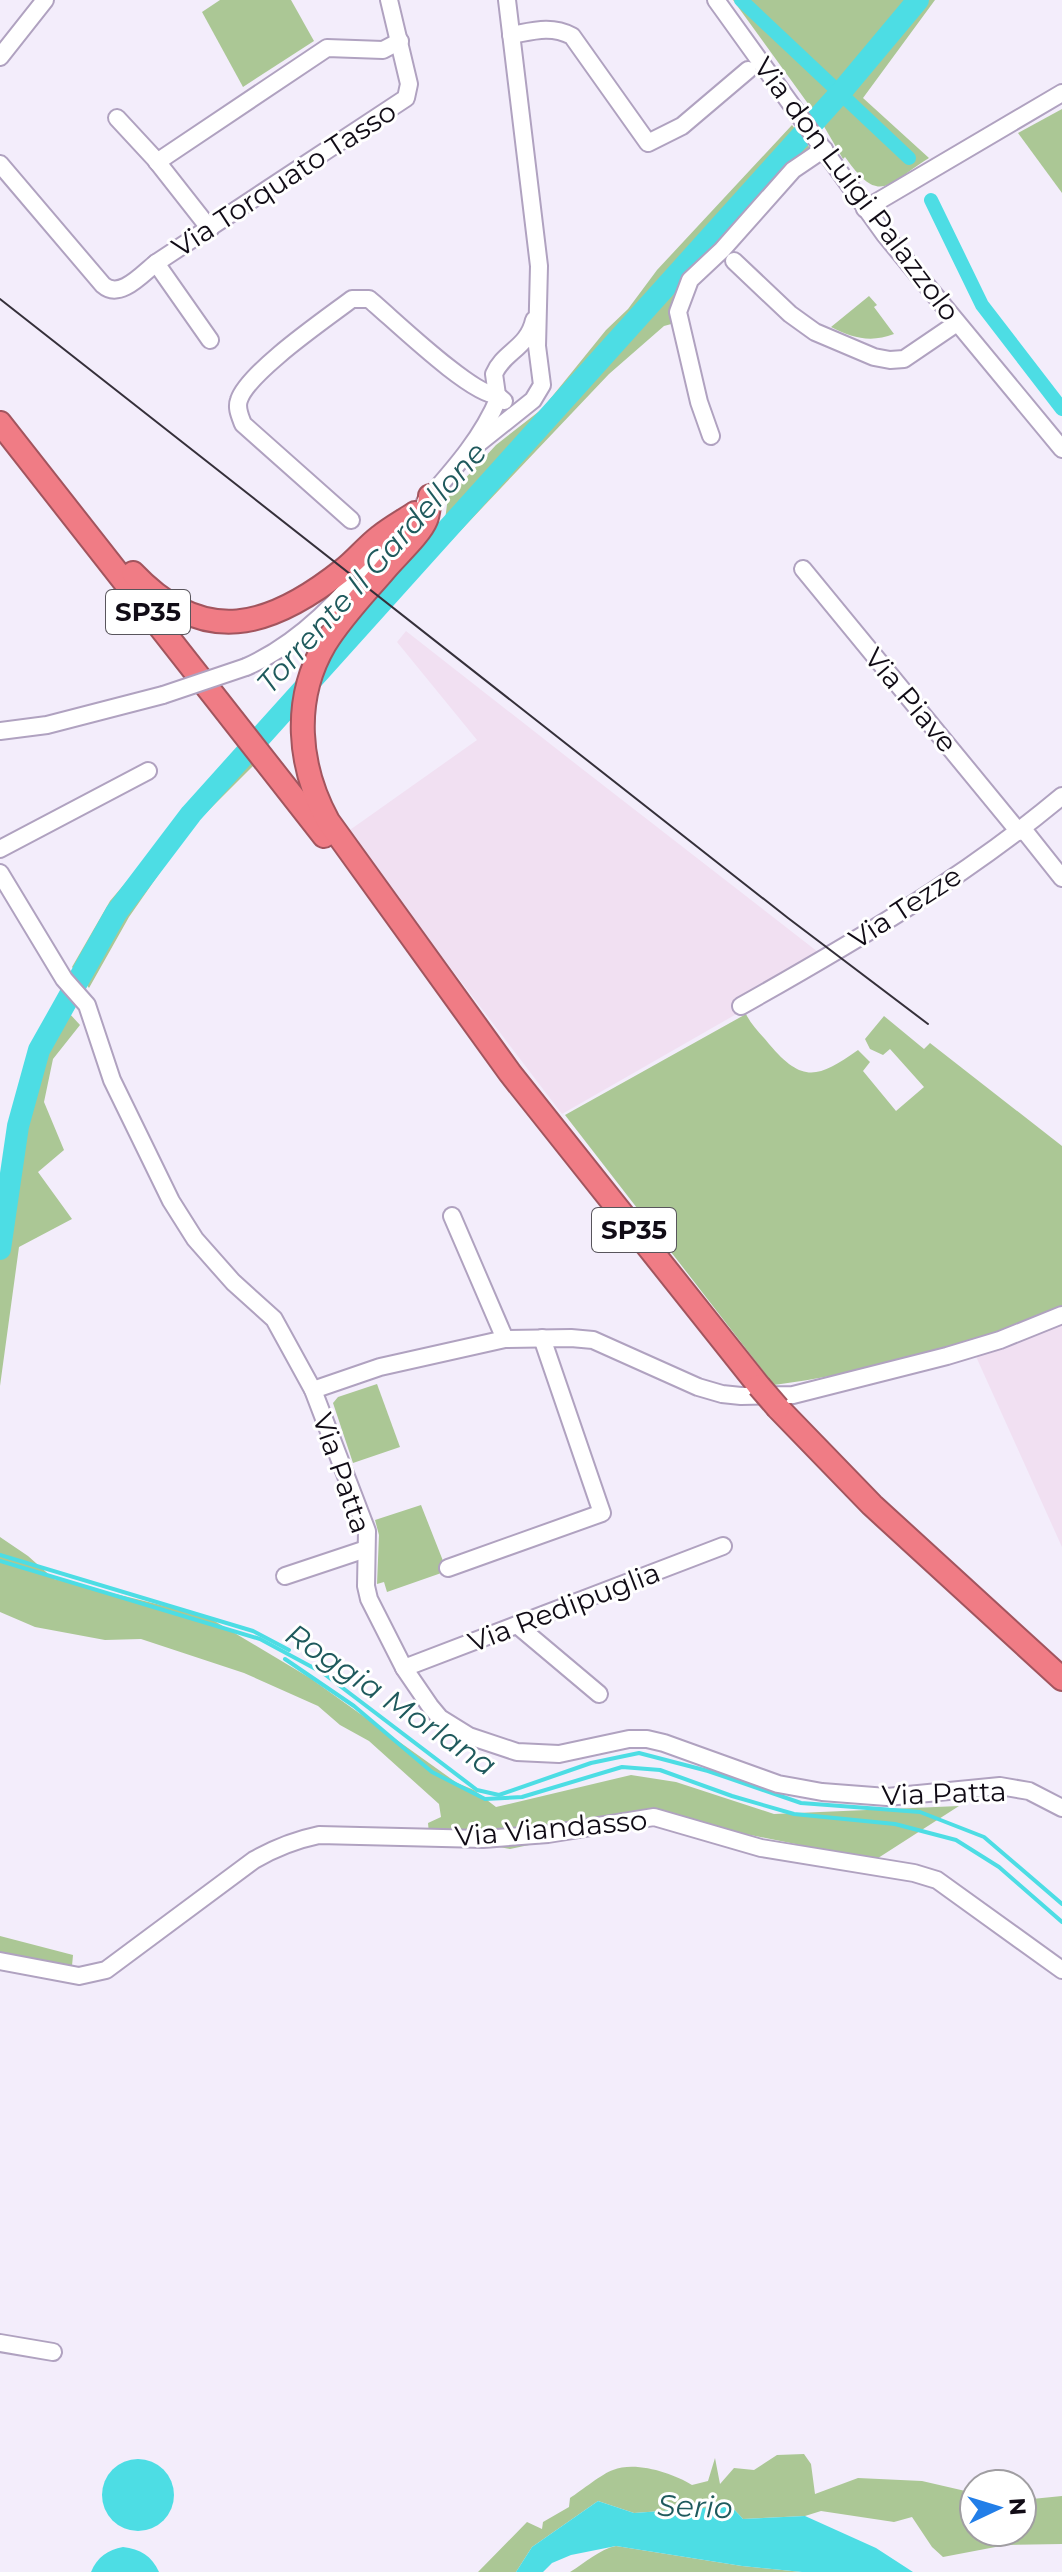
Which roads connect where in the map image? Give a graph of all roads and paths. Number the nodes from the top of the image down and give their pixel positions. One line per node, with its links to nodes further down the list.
1 (45, 0): 7 (street)
2 (389, 0): 6 (street, Via Torquato Tasso)
3 (507, 0): 5 (street)
4 (716, 0): 11 (street, Via don Luigi Palazzolo)
5 (511, 35): 8 (street); 18 (street)
6 (400, 41): 12 (street); 15 (street, Via Torquato Tasso)
7 (0, 57)
8 (748, 70)
9 (1062, 93): 14 (street)
10 (117, 118): 12 (street)
11 (820, 144): 14 (street, Via don Luigi Palazzolo); 16 (street)
12 (157, 162): 15 (street)
13 (0, 164): 17 (street, Via Torquato Tasso)
14 (865, 209): 19 (street, Via don Luigi Palazzolo)
15 (210, 229): 17 (street, Via Torquato Tasso)
16 (728, 255): 19 (street); 27 (street)
17 (156, 263): 20 (street, Via Torquato Tasso)
18 (537, 306): 21 (street); 22 (street)
19 (957, 323): 28 (street, Via don Luigi Palazzolo)
20 (210, 340)
21 (503, 362): 22 (street); 23 (street); 24 (street)
22 (541, 372): 25 (street)
23 (456, 373): 24 (street); 33 (street)
24 (498, 396): 25 (street); 29 (street)
25 (525, 404): 29 (street)
26 (0, 423): 30 (highway, SP35)
27 (711, 436)
28 (1062, 449)
29 (469, 451): 31 (street)
30 (51, 488): 32 (highway); 43 (highway, SP35)
31 (430, 496): 32 (street); 43 (highway)
32 (415, 513): 35 (street, bridge)
33 (351, 520)
34 (803, 569): 38 (street, Via Piave)
35 (0, 731)
36 (148, 771): 39 (street)
37 (1062, 796): 38 (street, Via Tezze)
38 (1021, 831): 41 (street, Via Piave); 42 (street, Via Tezze)
39 (0, 849)
40 (0, 873): 48 (street, Via Patta)
41 (1062, 878)
42 (741, 1006)
43 (510, 1073): 49 (highway, SP35)
44 (452, 1216): 47 (street)
45 (1062, 1315): 49 (street)
46 (542, 1338): 47 (street); 49 (street); 52 (street)
47 (505, 1339): 48 (street)
48 (313, 1390): 51 (street, Via Patta)
49 (771, 1396): 56 (highway, SP35)
50 (723, 1546): 54 (street, Via Redipuglia)
51 (366, 1549): 53 (street); 55 (street, Via Patta)
52 (448, 1568)
53 (285, 1576)
54 (517, 1625): 55 (street, Via Redipuglia); 57 (street)
55 (404, 1668): 58 (street, Via Patta)
56 (1062, 1679)
57 (599, 1694)
58 (1062, 1808)
59 (0, 1961): 60 (street, Via Viandasso)
60 (1062, 1970)
61 (0, 2343): 62 (street)
62 (53, 2352)

